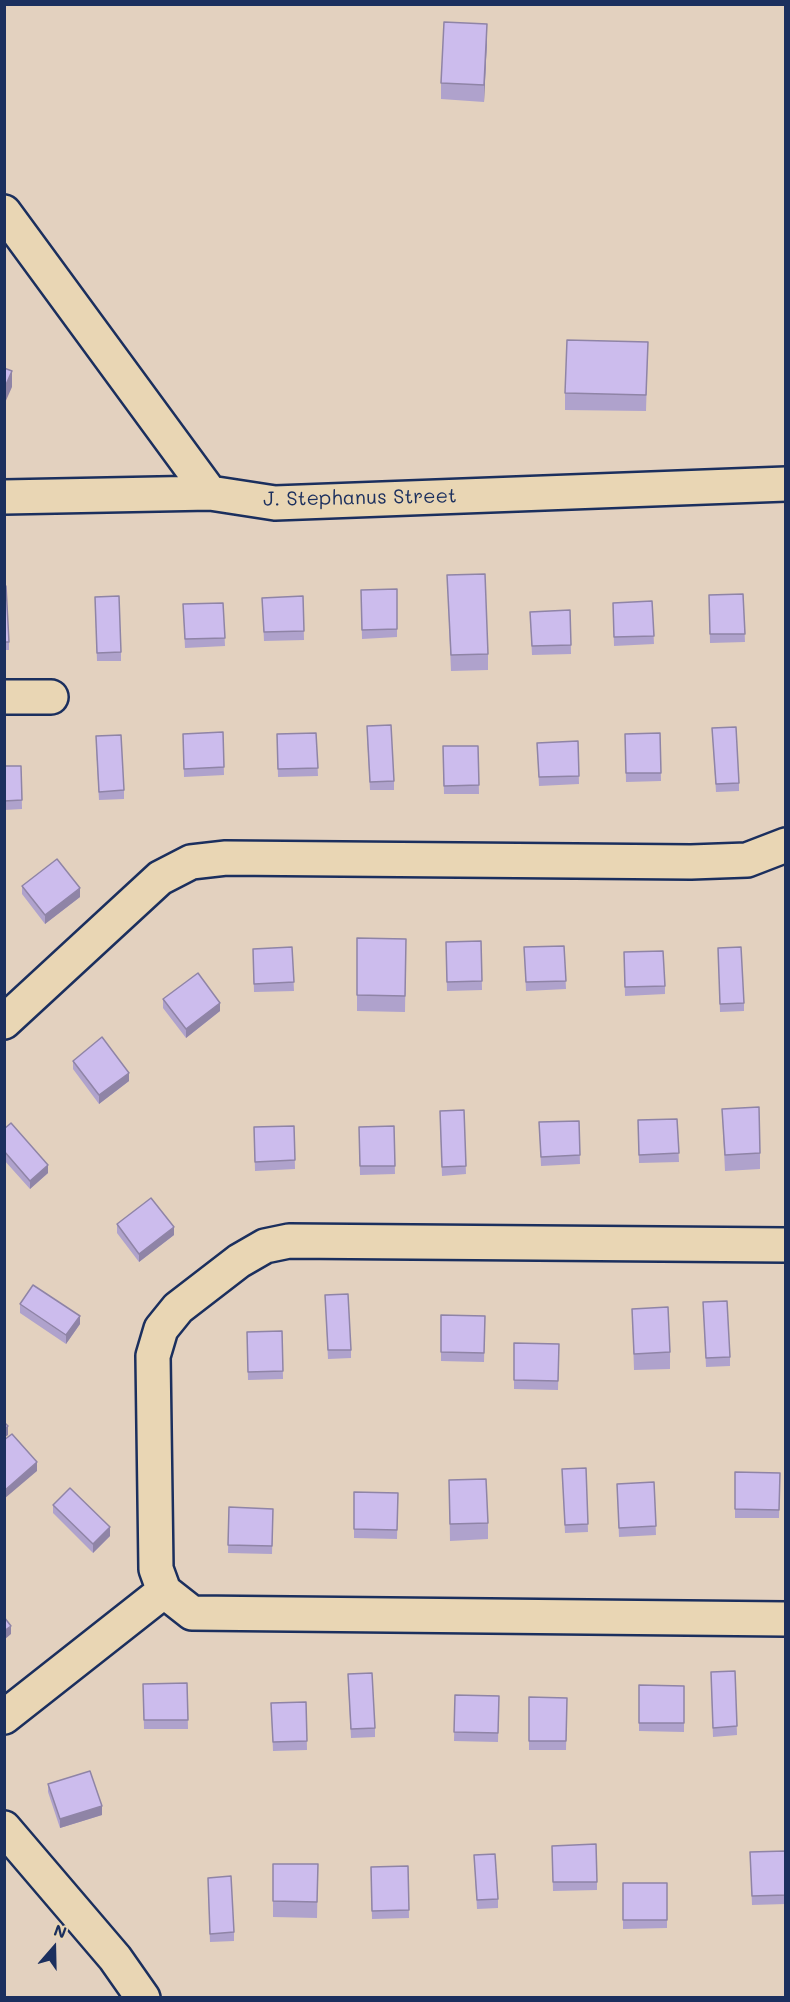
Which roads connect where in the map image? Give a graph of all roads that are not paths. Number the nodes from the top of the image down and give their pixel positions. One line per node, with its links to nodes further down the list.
1 (4, 212): 3 (street)
2 (786, 484): 3 (street, J. Stephanus Street)
3 (210, 493): 4 (street, J. Stephanus Street)
4 (4, 497)
5 (51, 697): 6 (street)
6 (4, 698)
7 (786, 845): 8 (street)
8 (4, 1022)
9 (786, 1245): 10 (street)
10 (164, 1591): 11 (street); 12 (street)
11 (786, 1619)
12 (4, 1717)
13 (4, 1828): 14 (street)
14 (143, 1998)

